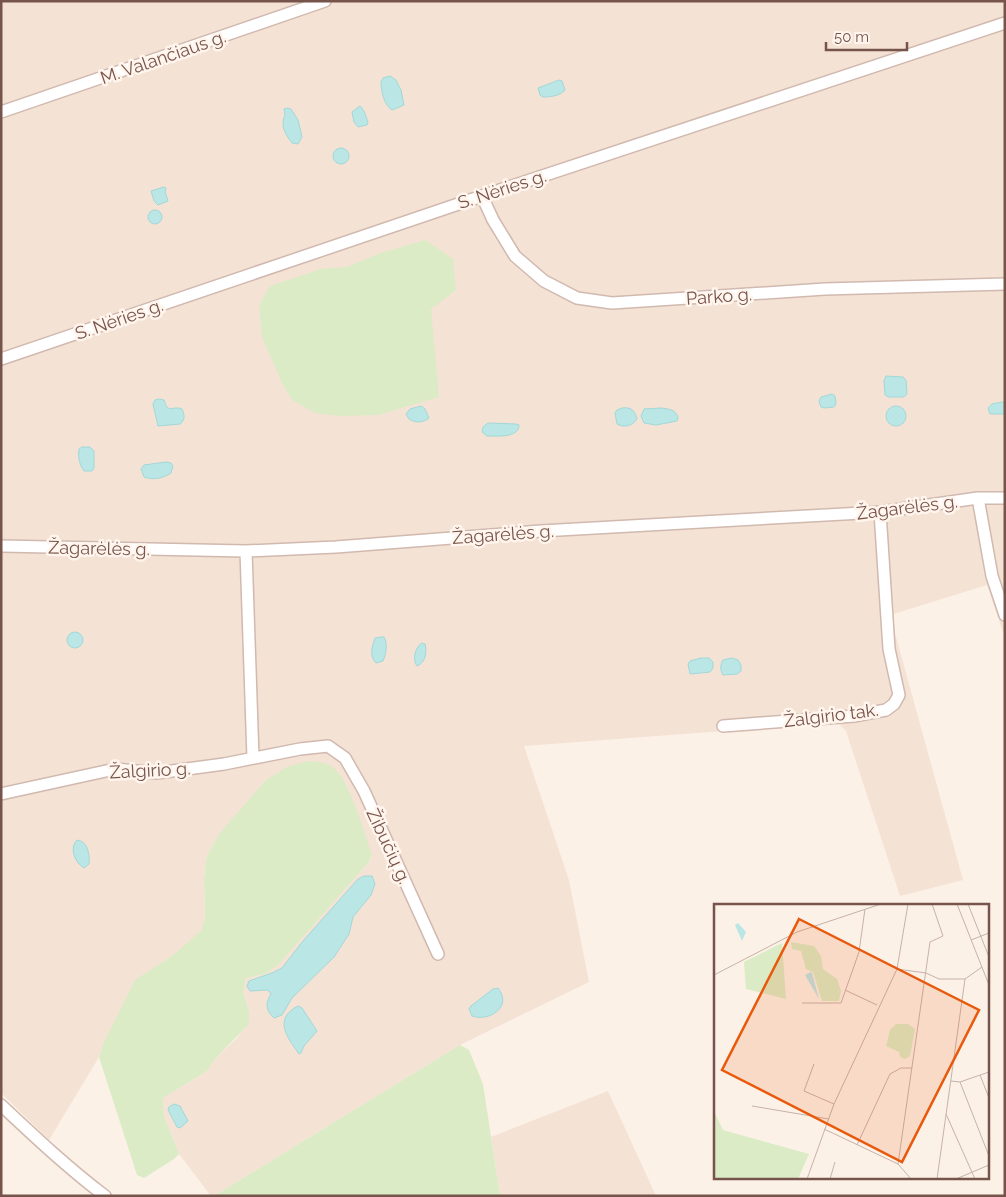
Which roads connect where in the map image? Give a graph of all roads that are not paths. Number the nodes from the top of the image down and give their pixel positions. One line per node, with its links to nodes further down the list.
1 (326, 1): 3 (street, M. Valančiaus g.)
2 (1005, 23): 4 (street, S. Nėries g.)
3 (1, 112)
4 (482, 196): 5 (street, Parko g.); 6 (street, S. Nėries g.)
5 (1005, 284)
6 (1, 359)
7 (978, 498): 8 (street, Žagarėlės g.); 9 (street, Žagarėlės g.); 12 (street)
8 (1005, 498)
9 (880, 512): 11 (street, Žagarėlės g.); 13 (street, Žalgirio tak.)
10 (1, 546): 11 (street, Žagarėlės g.)
11 (246, 551): 15 (street)
12 (1005, 615)
13 (723, 726)
14 (328, 746): 15 (street, Žalgirio g.); 17 (street, Žibučių g.)
15 (253, 758): 16 (street, Žalgirio g.)
16 (1, 794)
17 (438, 954)
18 (1, 1105): 19 (street)
19 (105, 1196)

